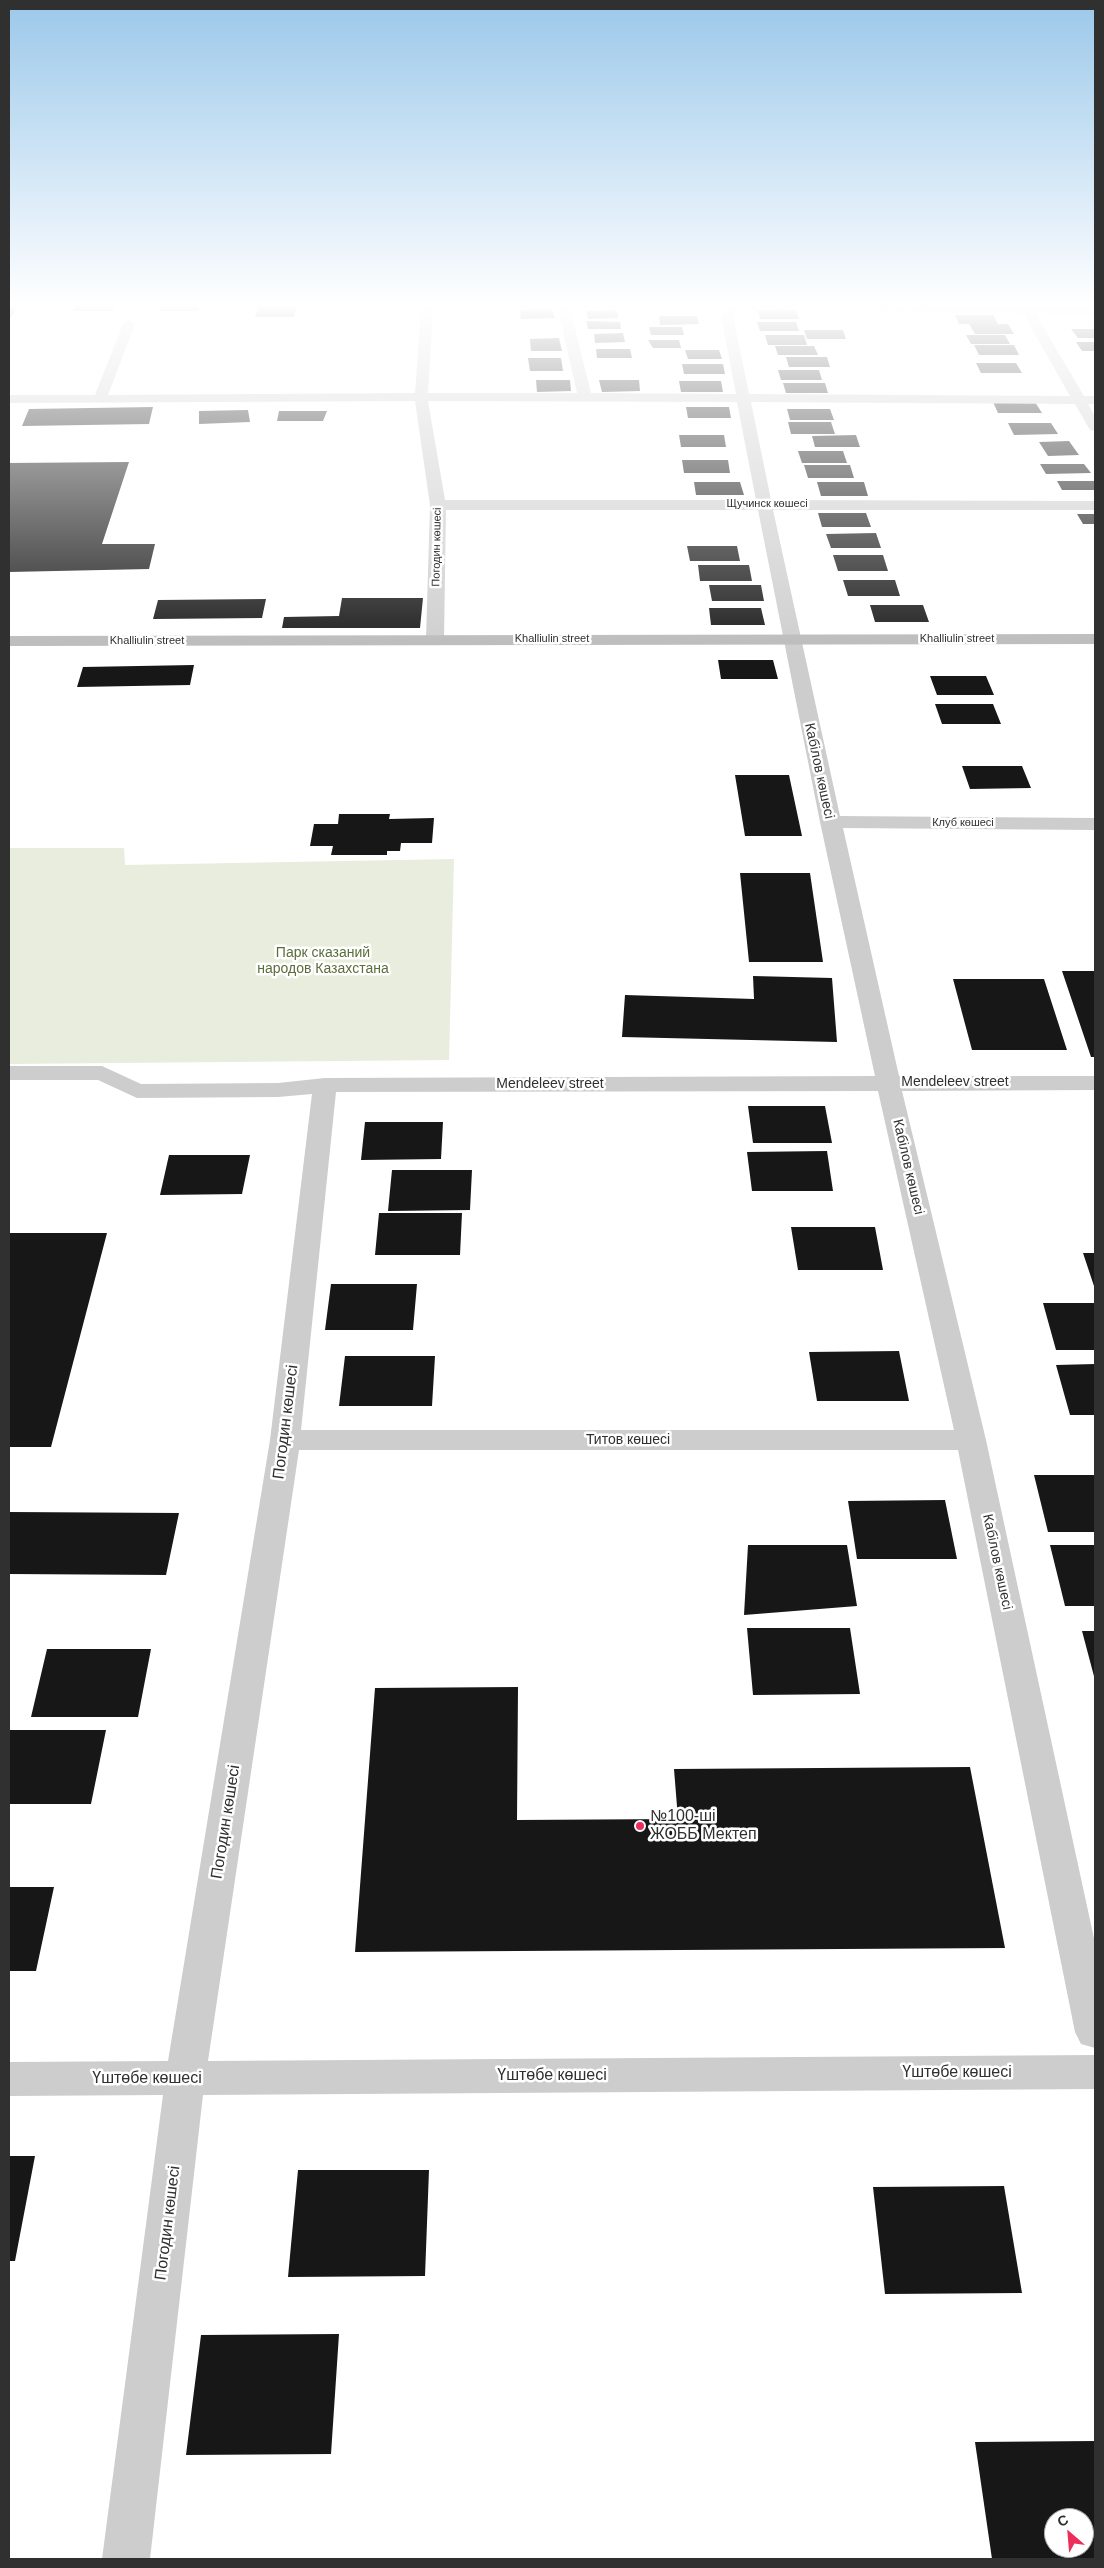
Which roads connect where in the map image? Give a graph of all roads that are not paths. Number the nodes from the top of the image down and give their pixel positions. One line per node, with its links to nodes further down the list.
1 (425, 423): 4 (street, Погодин көшесі)
2 (748, 423): 3 (street, Кабілов көшесі)
3 (765, 504): 4 (street, Щучинск көшесі); 5 (street, Щучинск көшесі); 7 (street, Кабілов көшесі)
4 (438, 505): 6 (street, Погодин көшесі)
5 (1095, 505)
6 (435, 639): 7 (main road, Khalliulin street); 9 (main road, Khalliulin street)
7 (792, 639): 8 (main road, Khalliulin street); 10 (street, Кабілов көшесі)
8 (1095, 639)
9 (9, 641)
10 (830, 822): 11 (street, Клуб көшесі); 13 (street, Кабілов көшесі)
11 (1095, 824)
12 (9, 1073): 15 (street, Mendeleev street)
13 (888, 1082): 14 (street, Mendeleev street); 15 (street, Mendeleev street); 17 (street, Кабілов көшесі)
14 (1095, 1082)
15 (326, 1085): 16 (street, Погодин көшесі)
16 (285, 1440): 17 (street, Титов көшесі); 21 (street, Погодин көшесі)
17 (971, 1440): 18 (street, Кабілов көшесі)
18 (1095, 2032)
19 (1095, 2072): 21 (street, Үштөбе көшесі)
20 (9, 2079): 21 (street, Үштөбе көшесі)
21 (185, 2079): 22 (street, Погодин көшесі)
22 (126, 2559)

